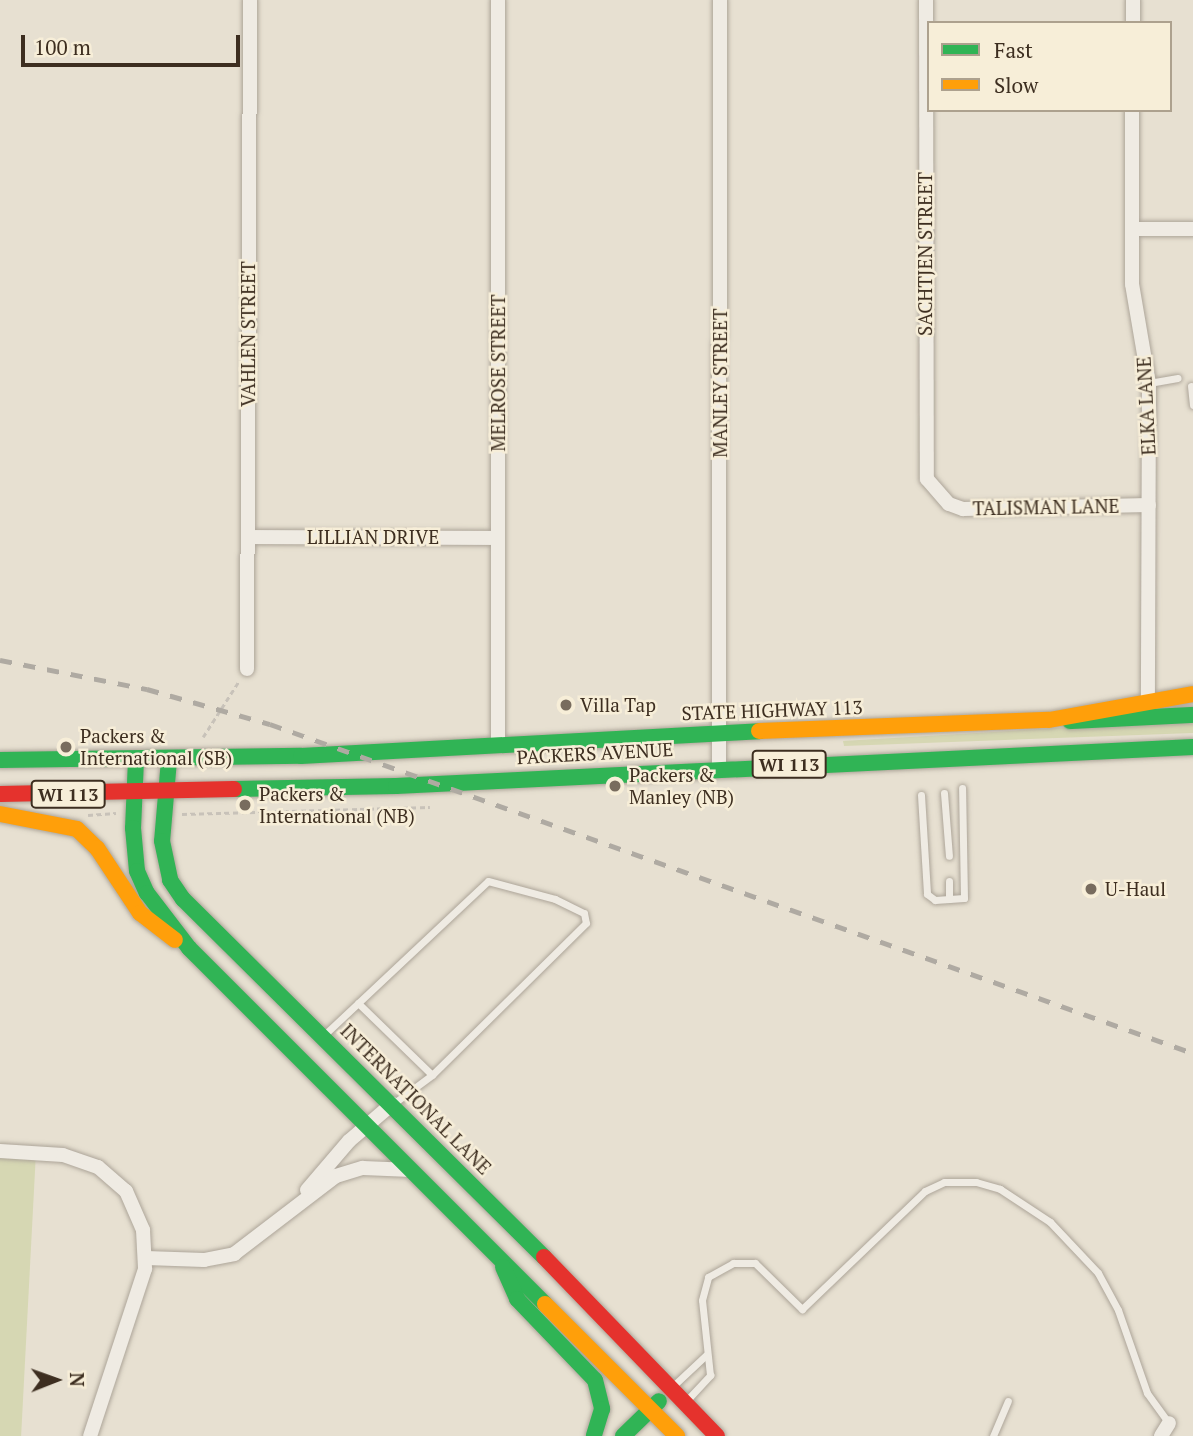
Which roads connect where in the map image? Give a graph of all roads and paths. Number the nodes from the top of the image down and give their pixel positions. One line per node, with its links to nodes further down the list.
1 (250, 0): 16 (street, VAHLEN STREET)
2 (498, 0): 17 (street, MELROSE STREET)
3 (720, 0): 23 (street, MANLEY STREET)
4 (926, 0): 14 (street, SACHTJEN STREET)
5 (1133, 0): 6 (street)
6 (1133, 21)
7 (1132, 112): 8 (street, ELKA LANE)
8 (1132, 229): 9 (street); 11 (street, ELKA LANE)
9 (1193, 229)
10 (1178, 378): 11 (lane)
11 (1149, 383): 15 (street, ELKA LANE)
12 (1191, 386): 13 (lane)
13 (1193, 405)
14 (945, 501): 15 (street, TALISMAN LANE)
15 (1149, 505): 20 (street, ELKA LANE)
16 (248, 537): 17 (street, LILLIAN DRIVE); 18 (street, VAHLEN STREET)
17 (498, 538): 25 (street, MELROSE STREET)
18 (247, 669): 24 (path)
19 (1193, 694): 20 (main road, WI 113)
20 (1148, 702): 22 (main road, WI 113)
21 (1193, 715): 22 (main road)
22 (1049, 720): 23 (main road, STATE HIGHWAY 113 / WI 113)
23 (719, 732): 25 (main road, STATE HIGHWAY 113 / WI 113); 30 (street, MANLEY STREET)
24 (203, 736)
25 (498, 745): 29 (main road, PACKERS AVENUE / WI 113)
26 (1193, 747): 30 (main road, PACKERS AVENUE / WI 113)
27 (0, 760): 28 (main road, PACKERS AVENUE / WI 113)
28 (136, 760): 29 (main road, PACKERS AVENUE / WI 113); 33 (main road)
29 (169, 760): 32 (main road, INTERNATIONAL LANE)
30 (719, 767): 32 (main road, PACKERS AVENUE / WI 113)
31 (962, 788): 44 (lane)
32 (167, 792): 33 (main road, PACKERS AVENUE / WI 113); 47 (main road, INTERNATIONAL LANE)
33 (137, 793): 35 (main road, PACKERS AVENUE / WI 113); 45 (main road)
34 (944, 793): 42 (lane)
35 (0, 794)
36 (921, 795): 44 (lane)
37 (430, 807): 40 (path)
38 (118, 813): 41 (path)
39 (0, 814): 45 (main road)
40 (189, 814)
41 (83, 818)
42 (949, 856)
43 (949, 881): 44 (lane)
44 (949, 899)
45 (189, 948): 50 (main road)
46 (358, 1003): 47 (lane); 48 (lane); 48 (lane)
47 (323, 1036): 49 (main road, INTERNATIONAL LANE)
48 (432, 1075): 49 (lane)
49 (392, 1104): 50 (street); 57 (main road, INTERNATIONAL LANE)
50 (366, 1123): 52 (main road); 53 (street)
51 (0, 1151): 55 (street)
52 (411, 1170): 53 (street); 54 (main road)
53 (300, 1200): 55 (street)
54 (498, 1255): 60 (main road); 64 (main road)
55 (146, 1258): 63 (street)
56 (706, 1355): 57 (lane); 59 (lane); 61 (lane)
57 (672, 1387): 59 (main road, INTERNATIONAL LANE); 60 (main road)
58 (1008, 1401): 68 (lane)
59 (685, 1402): 62 (main road); 67 (main road, INTERNATIONAL LANE)
60 (650, 1409): 62 (main road); 65 (main road)
61 (1169, 1423): 69 (street)
62 (658, 1430): 66 (main road)
63 (90, 1436)
64 (594, 1436)
65 (623, 1436)
66 (677, 1436)
67 (717, 1436)
68 (993, 1436)
69 (1161, 1436)

